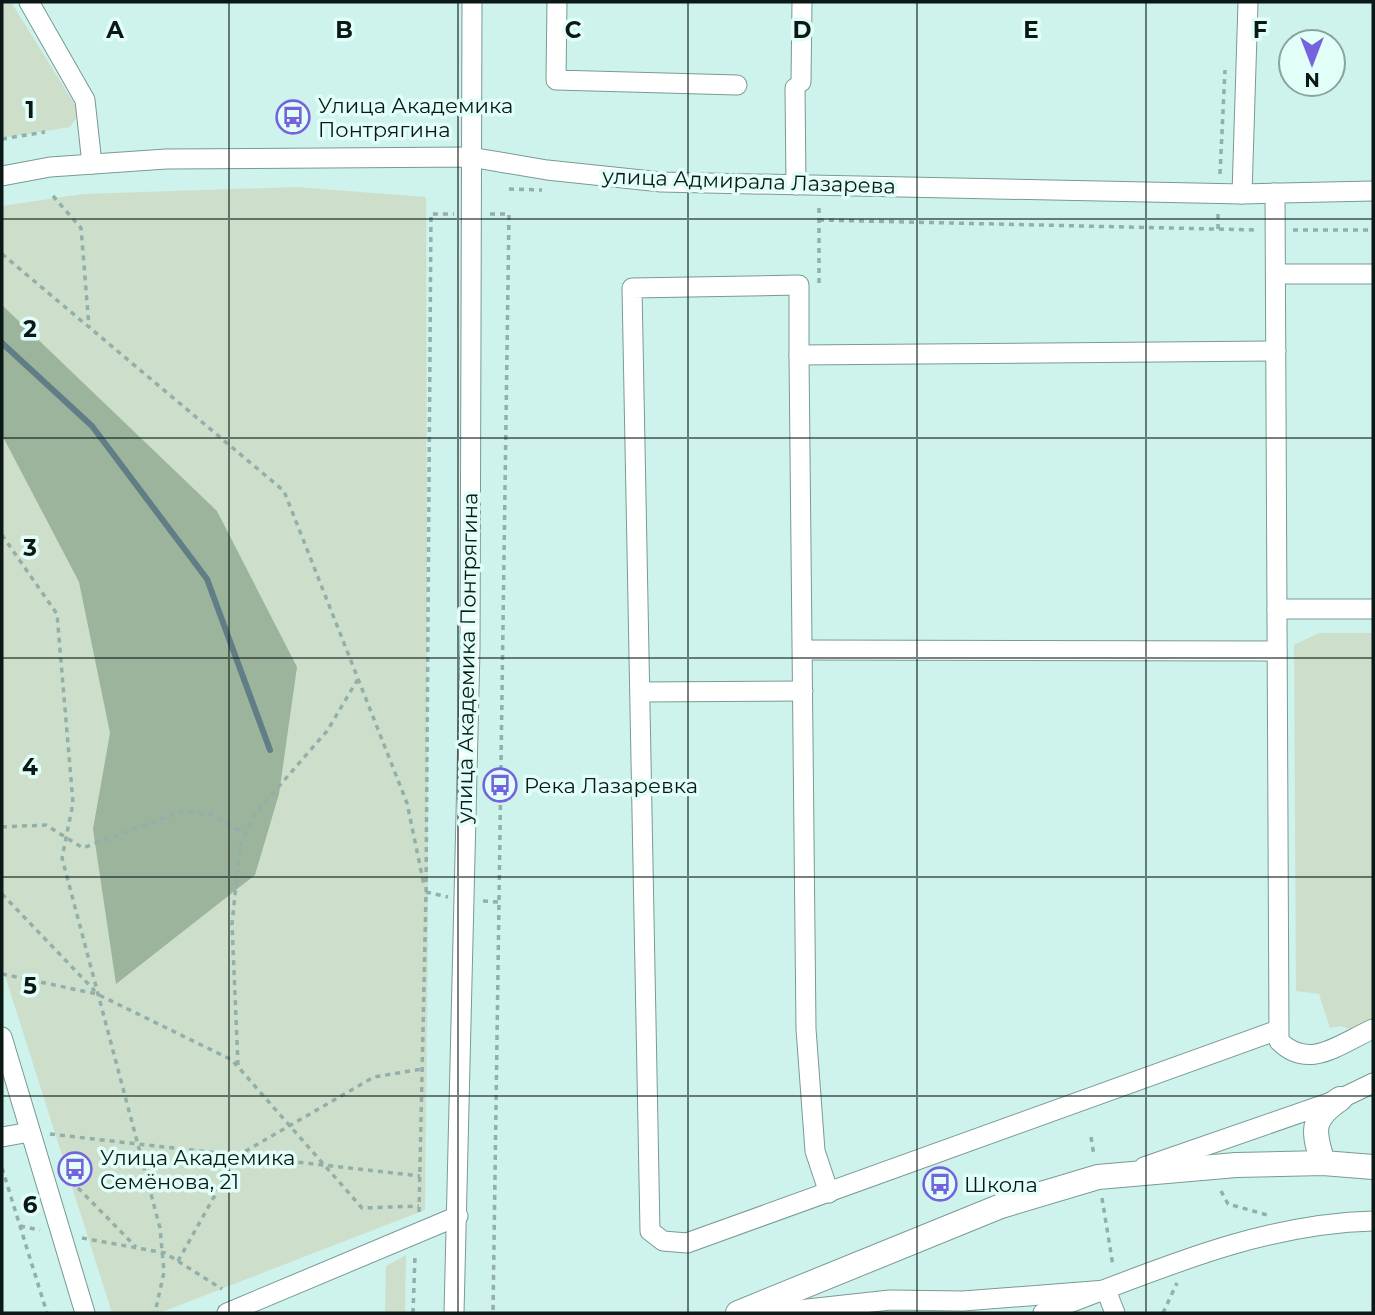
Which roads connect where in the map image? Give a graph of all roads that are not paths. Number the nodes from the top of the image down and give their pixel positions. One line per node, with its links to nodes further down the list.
1 (29, 2): 8 (street)
2 (472, 2): 7 (street, улица Академика Понтрягина)
3 (557, 2): 6 (street)
4 (802, 2): 10 (street)
5 (1248, 2): 13 (street)
6 (737, 85)
7 (470, 158): 8 (street, улица Адмирала Лазарева); 10 (street, улица Адмирала Лазарева); 35 (street, улица Академика Понтрягина)
8 (92, 164): 9 (street, улица Адмирала Лазарева)
9 (2, 176)
10 (796, 185): 13 (street, улица Адмирала Лазарева)
11 (1373, 191): 12 (street, улица Адмирала Лазарева)
12 (1275, 193): 13 (street, улица Адмирала Лазарева); 14 (street)
13 (1241, 194)
14 (1276, 274): 15 (street); 16 (street)
15 (1373, 274)
16 (1276, 351): 17 (street); 18 (street)
17 (799, 355): 20 (street); 23 (street)
18 (1277, 609): 19 (street); 21 (street)
19 (1373, 609)
20 (803, 650): 21 (street); 22 (street)
21 (1277, 651): 25 (street)
22 (803, 691): 23 (street); 34 (street)
23 (640, 692): 34 (street)
24 (1373, 1029): 25 (street)
25 (1279, 1030): 34 (street)
26 (2, 1037): 29 (street)
27 (1373, 1083): 28 (street)
28 (1340, 1099): 31 (main road); 33 (street)
29 (30, 1132): 30 (street); 39 (street)
30 (2, 1137)
31 (1323, 1163): 32 (main road); 33 (main road)
32 (1373, 1167)
33 (1126, 1173): 42 (main road)
34 (829, 1193)
35 (458, 1216): 40 (street); 41 (street, улица Академика Понтрягина)
36 (1373, 1223): 37 (street)
37 (1106, 1290): 38 (street); 45 (street); 46 (street)
38 (963, 1301): 43 (street); 44 (street)
39 (85, 1313)
40 (227, 1313)
41 (454, 1313)
42 (738, 1313)
43 (771, 1313)
44 (982, 1313)
45 (1043, 1313)
46 (1115, 1313)

